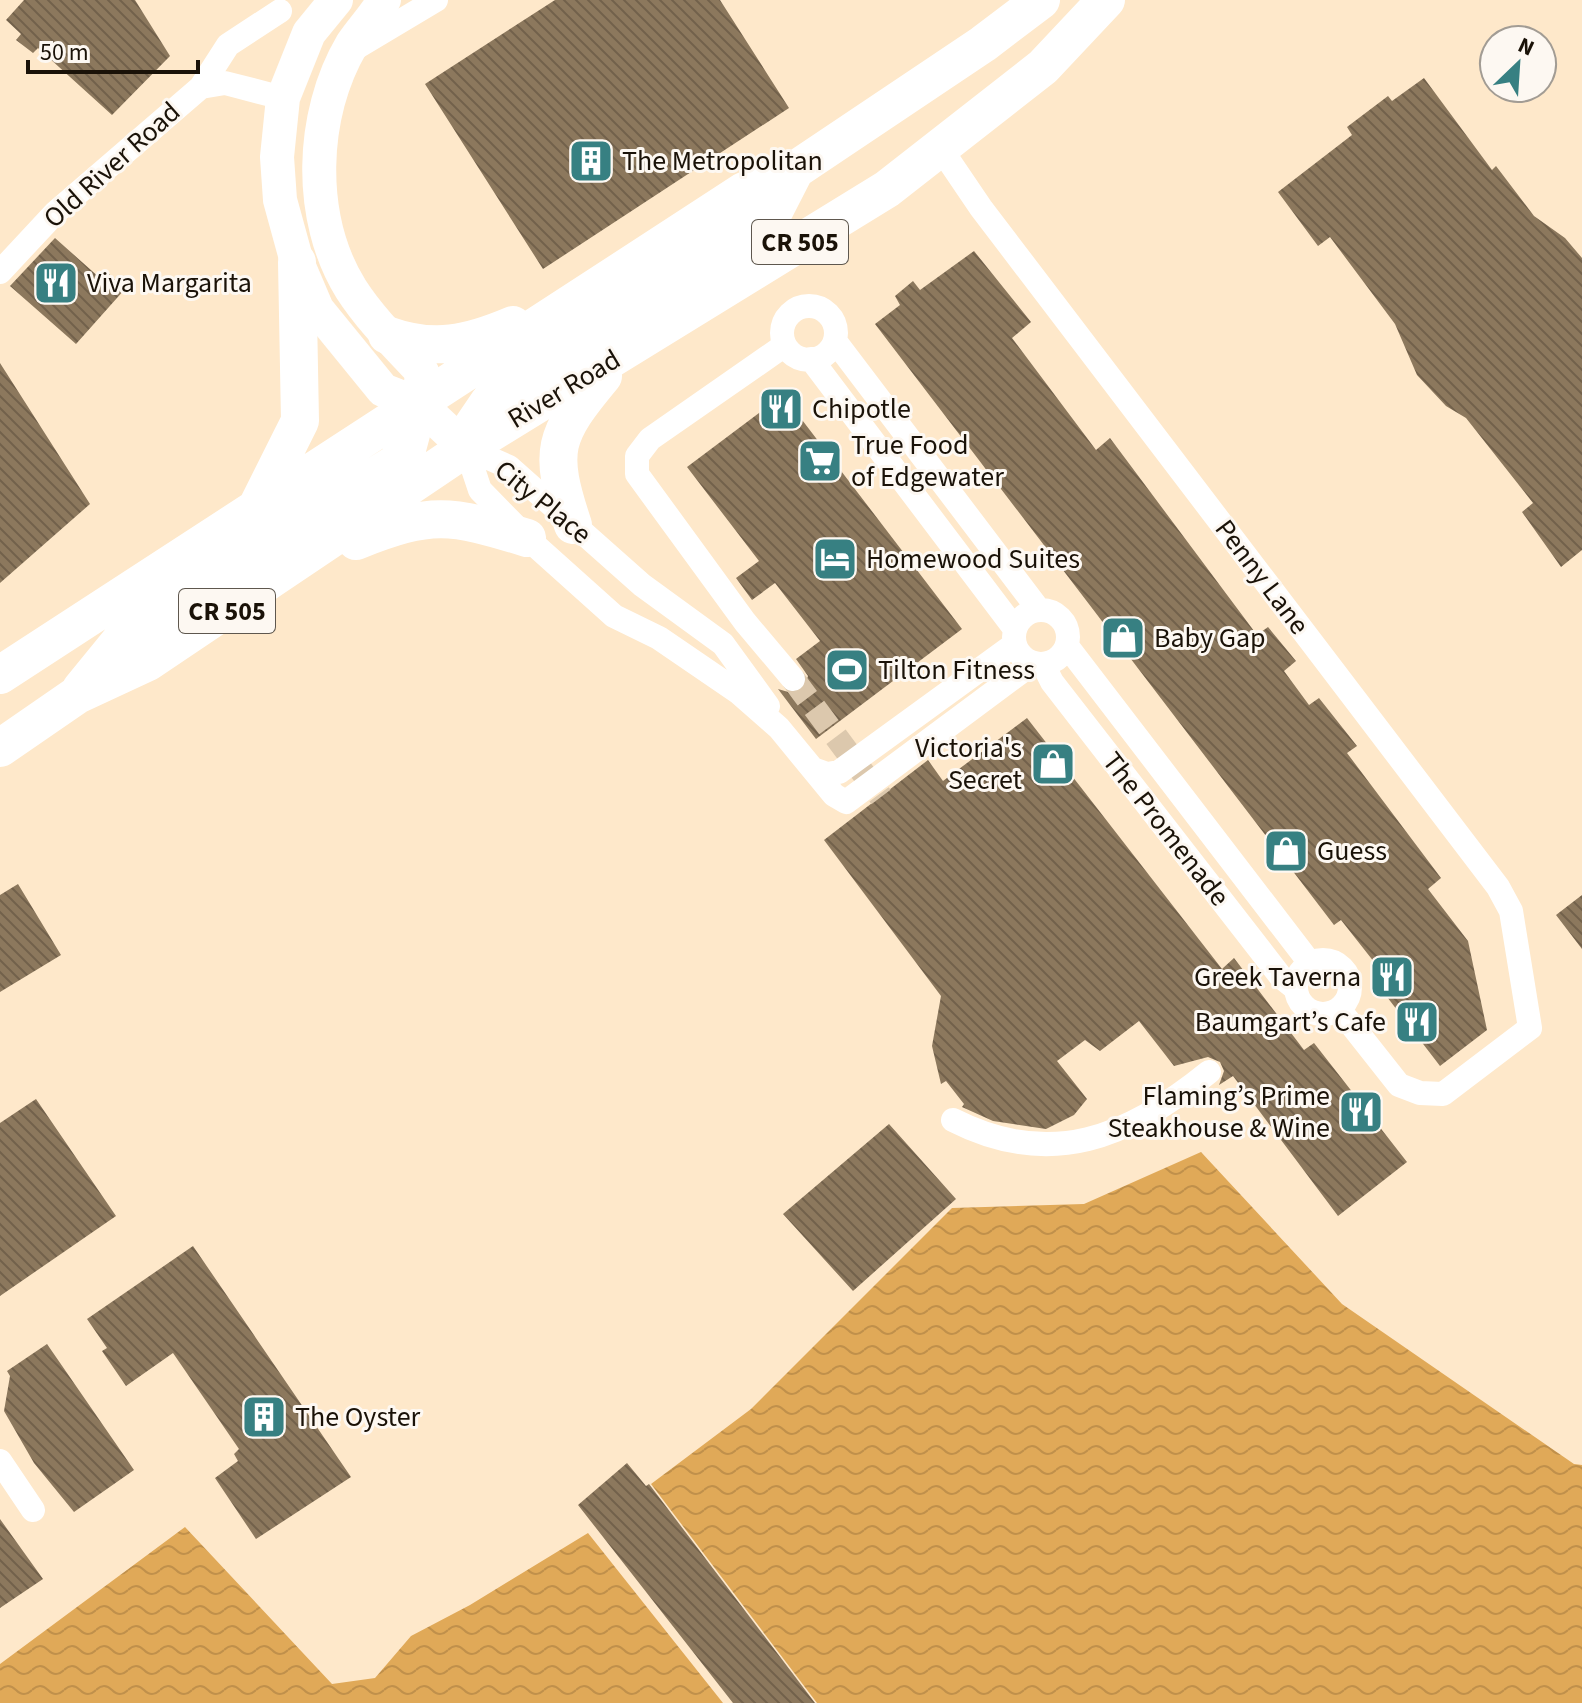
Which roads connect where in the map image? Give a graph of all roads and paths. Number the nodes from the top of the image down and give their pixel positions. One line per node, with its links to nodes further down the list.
1 (336, 0): 9 (main road)
2 (384, 0): 7 (main road)
3 (436, 0): 7 (street)
4 (1041, 0): 11 (main road, CR 505)
5 (1106, 0): 10 (main road, River Road / CR 505)
6 (280, 11): 8 (street)
7 (348, 53): 15 (main road)
8 (201, 87): 9 (street, Old River Road); 13 (street, Old River Road)
9 (283, 98): 12 (main road)
10 (941, 149): 18 (main road, River Road / CR 505); 38 (street, Penny Lane)
11 (795, 170): 14 (main road, CR 505); 21 (main road)
12 (297, 262): 20 (main road); 22 (main road)
13 (0, 272)
14 (582, 299): 15 (main road); 20 (main road, CR 505)
15 (387, 335): 20 (main road)
16 (835, 341): 17 (street); 19 (street); 26 (street)
17 (785, 345): 19 (street); 31 (street)
18 (622, 354): 21 (main road, River Road / CR 505); 23 (main road)
19 (811, 359): 27 (street)
20 (419, 404): 21 (main road); 22 (main road, CR 505); 32 (main road)
21 (466, 448): 23 (street, City Place); 24 (street, City Place); 25 (main road, River Road / CR 505)
22 (257, 508): 30 (main road, CR 505)
23 (573, 525): 33 (street, City Place)
24 (527, 538): 25 (main road); 33 (street, City Place)
25 (294, 567): 32 (main road, River Road / CR 505)
26 (1039, 610): 27 (street); 28 (street)
27 (1015, 636): 29 (street); 35 (street)
28 (1067, 646): 29 (street); 36 (street, The Promenade)
29 (1038, 664): 35 (street, City Place); 37 (street, The Promenade)
30 (0, 675)
31 (793, 679)
32 (77, 695): 34 (main road, River Road / CR 505)
33 (779, 728): 35 (street, City Place)
34 (0, 748)
35 (813, 769)
36 (1310, 963): 37 (street); 38 (street)
37 (1296, 989): 38 (street)
38 (1339, 1009)
39 (1209, 1072): 40 (street)
40 (953, 1120)
41 (0, 1461): 42 (street)
42 (33, 1510)

